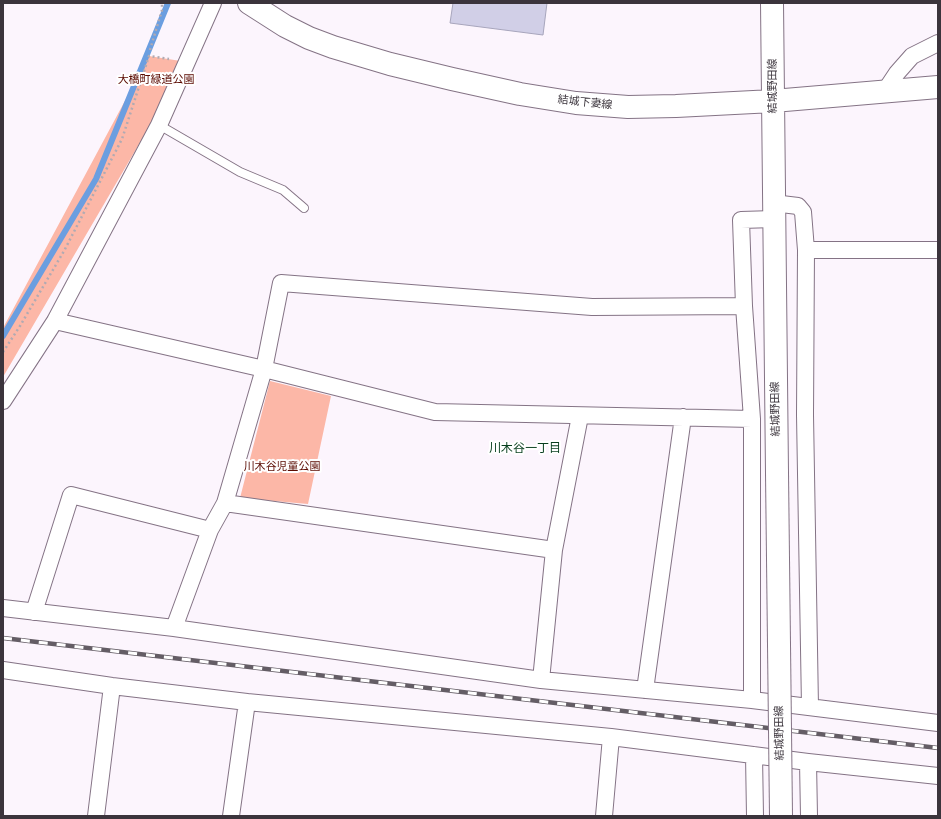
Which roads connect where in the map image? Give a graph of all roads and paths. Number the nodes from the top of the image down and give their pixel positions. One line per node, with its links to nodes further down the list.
1 (162, 3): 6 (path)
2 (214, 3): 11 (street)
3 (249, 3): 10 (main road, 結城下妻線)
4 (772, 3): 10 (main road, 結城野田線)
5 (938, 43): 9 (street)
6 (150, 50)
7 (149, 56): 18 (path)
8 (938, 87): 9 (main road, 結城下妻線)
9 (885, 91): 10 (main road, 結城下妻線)
10 (773, 101): 13 (main road, 結城野田線)
11 (160, 125): 12 (lane); 17 (street)
12 (304, 208)
13 (773, 211): 14 (street); 16 (street); 46 (main road, 結城野田線, bridge)
14 (806, 250): 15 (street); 36 (street)
15 (938, 250)
16 (744, 306): 19 (street); 23 (street)
17 (55, 321): 19 (street); 20 (street)
18 (3, 352)
19 (264, 368): 21 (street); 24 (street)
20 (3, 401)
21 (580, 416): 22 (street); 26 (street)
22 (683, 417): 23 (street); 33 (street)
23 (752, 419): 34 (street)
24 (225, 503): 25 (street); 26 (street)
25 (210, 530): 28 (street); 29 (street)
26 (554, 550): 31 (street)
27 (3, 608): 28 (street)
28 (34, 612): 29 (street)
29 (174, 628): 31 (street)
30 (3, 670): 32 (street)
31 (541, 680): 33 (street)
32 (112, 686): 35 (street); 42 (street)
33 (645, 690): 34 (street)
34 (752, 700): 36 (street)
35 (247, 702): 38 (street); 43 (street)
36 (810, 707): 37 (street)
37 (938, 723)
38 (612, 737): 39 (street); 44 (street)
39 (754, 755): 40 (street); 45 (street)
40 (808, 762): 41 (street); 47 (street)
41 (938, 776)
42 (96, 816)
43 (230, 816)
44 (604, 816)
45 (755, 816)
46 (781, 816)
47 (809, 816)

